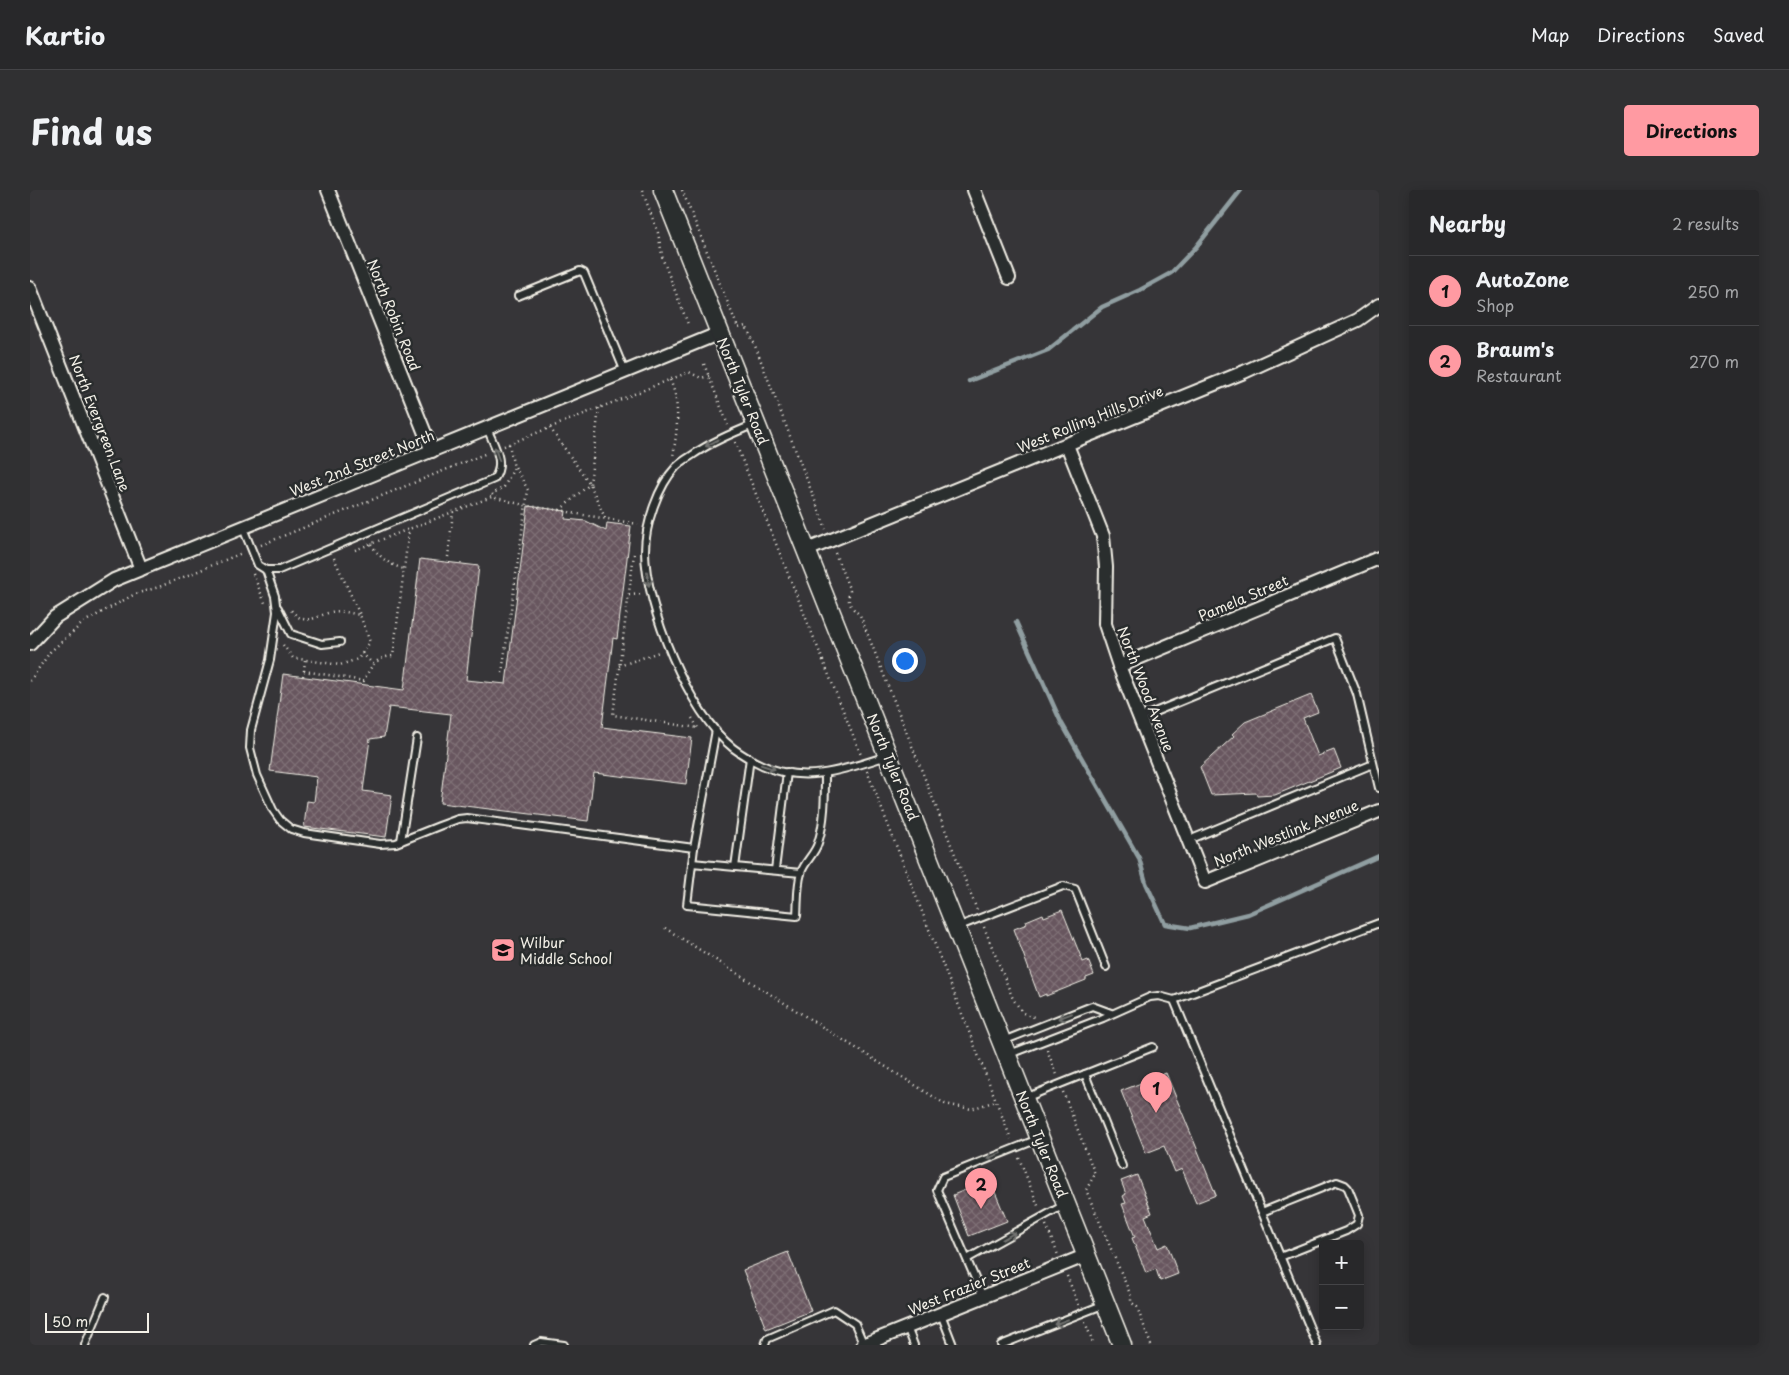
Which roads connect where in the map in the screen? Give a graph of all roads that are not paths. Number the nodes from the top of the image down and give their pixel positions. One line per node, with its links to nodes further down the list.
1 (328, 190): 13 (street, North Robin Road)
2 (663, 190): 8 (main road, North Tyler Road)
3 (974, 190): 4 (street)
4 (1009, 278)
5 (30, 288): 17 (street, North Evergreen Lane)
6 (518, 296): 9 (lane)
7 (1379, 305): 12 (street, West Rolling Hills Drive)
8 (720, 333): 9 (street, West 2nd Street North); 10 (main road, North Tyler Road)
9 (625, 372): 11 (street, West 2nd Street North)
10 (756, 423): 15 (main road, North Tyler Road); 24 (lane, one-way to 24)
11 (487, 428): 13 (street, West 2nd Street North); 18 (lane, one-way to 11)
12 (1067, 444): 15 (street, West Rolling Hills Drive); 22 (street, North Wood Avenue)
13 (432, 451): 14 (street, West 2nd Street North)
14 (243, 528): 17 (street, West 2nd Street North); 18 (lane)
15 (807, 550): 26 (main road, North Tyler Road)
16 (1379, 558): 22 (street, Pamela Street)
17 (141, 569): 21 (street, West 2nd Street North)
18 (266, 570): 19 (lane)
19 (276, 605): 20 (lane); 34 (lane)
20 (340, 642)
21 (30, 644)
22 (1120, 666): 23 (street, North Wood Avenue)
23 (1140, 718): 28 (lane); 33 (street, North Wood Avenue)
24 (716, 730): 27 (lane); 35 (lane)
25 (417, 738): 34 (lane)
26 (888, 756): 30 (lane); 42 (main road, North Tyler Road)
27 (750, 758): 29 (lane, one-way to 29); 37 (lane)
28 (1373, 764): 31 (lane); 33 (lane)
29 (787, 772): 30 (lane); 38 (lane)
30 (825, 774): 39 (lane)
31 (1379, 788)
32 (1379, 811): 40 (street, North Westlink Avenue)
33 (1189, 840): 40 (street, North Wood Avenue)
34 (401, 841): 35 (lane)
35 (694, 848): 36 (lane)
36 (692, 863): 37 (lane); 39 (lane)
37 (735, 867): 38 (lane)
38 (775, 870): 39 (lane)
39 (801, 873)
40 (1205, 882)
41 (1379, 923): 44 (lane)
42 (956, 927): 43 (lane); 47 (main road, North Tyler Road)
43 (1106, 967)
44 (1174, 1000): 45 (lane); 53 (lane)
45 (1111, 1013): 47 (lane); 47 (lane, one-way to 47)
46 (1152, 1048): 48 (lane)
47 (1004, 1049): 49 (main road, North Tyler Road)
48 (1085, 1074): 49 (lane); 51 (lane)
49 (1024, 1099): 50 (main road, North Tyler Road)
50 (1040, 1138): 52 (main road, North Tyler Road); 56 (lane, one-way to 56)
51 (1122, 1166)
52 (1066, 1204): 54 (main road, North Tyler Road); 56 (lane, one-way to 52)
53 (1262, 1212): 55 (lane); 55 (lane)
54 (1087, 1255): 58 (street, West Frazier Street); 59 (main road, North Tyler Road)
55 (1280, 1257): 71 (lane)
56 (967, 1259): 58 (lane)
57 (105, 1297): 62 (lane)
58 (983, 1297): 60 (street, West Frazier Street)
59 (1106, 1304): 69 (lane, one-way to 69); 70 (main road, North Tyler Road)
60 (941, 1314): 61 (street, West Frazier Street); 68 (lane)
61 (907, 1327): 66 (street, West Frazier Street); 67 (lane)
62 (85, 1345)
63 (534, 1345): 64 (lane)
64 (564, 1345)
65 (765, 1345): 66 (lane)
66 (863, 1345)
67 (914, 1345)
68 (953, 1345)
69 (1001, 1345)
70 (1122, 1345)
71 (1316, 1345)

